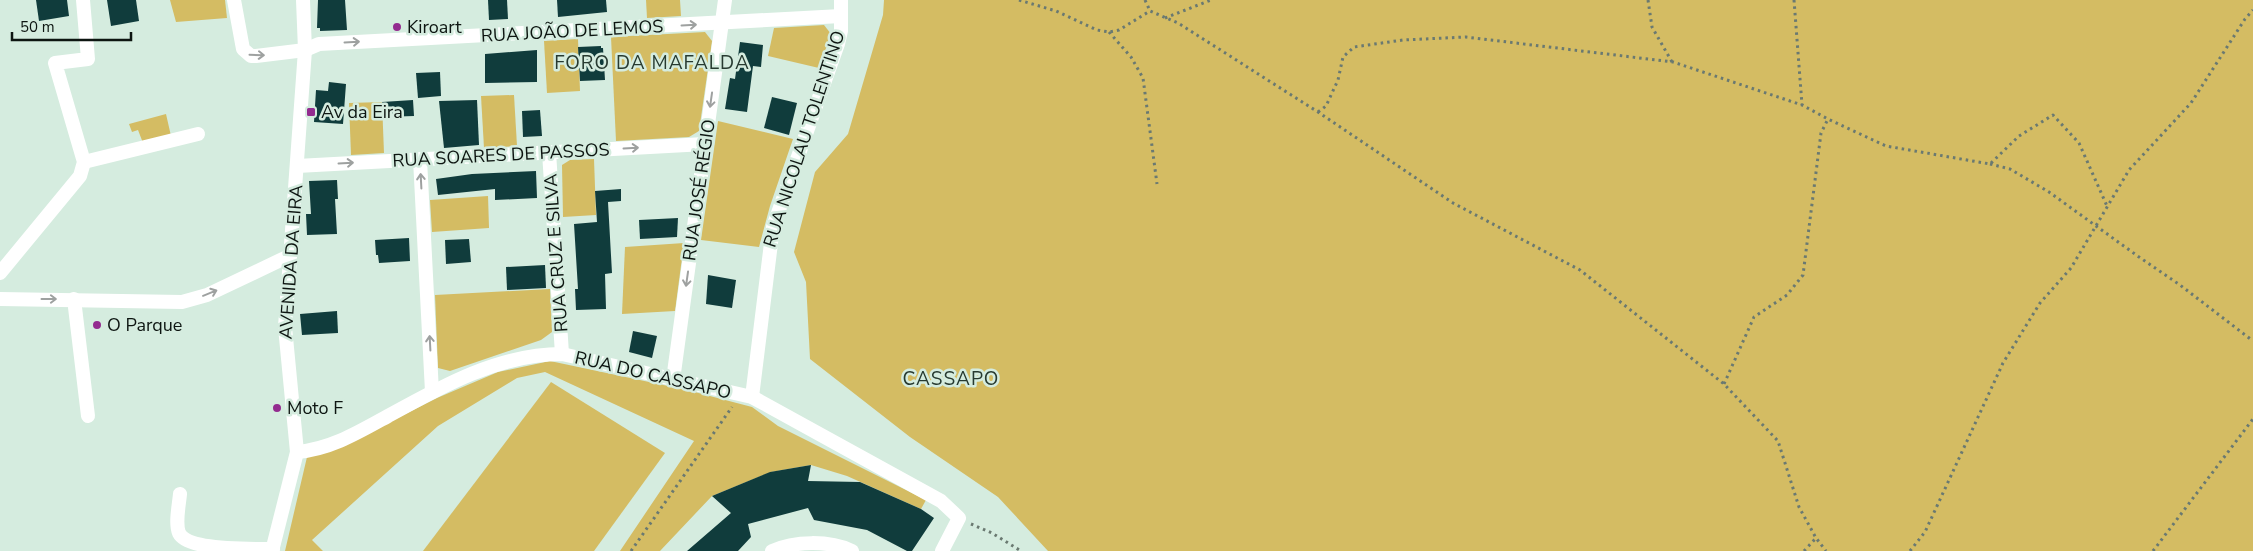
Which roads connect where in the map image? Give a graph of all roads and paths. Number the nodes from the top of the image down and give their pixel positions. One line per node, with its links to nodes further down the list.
1 (84, 0): 26 (street)
2 (234, 0): 17 (street, RUA JOÃO DE LEMOS, one-way to 17)
3 (303, 0): 17 (street, AVENIDA DA EIRA)
4 (725, 0): 15 (street, RUA JOSÉ RÉGIO)
5 (841, 0): 13 (street, RUA NICOLAU TOLENTINO)
6 (1019, 0): 16 (path)
7 (1145, 0): 12 (path)
8 (1211, 0): 14 (path)
9 (1648, 0): 18 (path)
10 (1794, 0): 19 (path)
11 (2253, 10): 30 (path)
12 (1150, 11): 14 (path); 16 (path)
13 (841, 16): 15 (street, RUA JOÃO DE LEMOS); 41 (street, RUA NICOLAU TOLENTINO)
14 (1165, 18): 20 (path)
15 (722, 23): 17 (street, RUA JOÃO DE LEMOS, one-way to 15); 23 (street, RUA JOSÉ RÉGIO, one-way to 23)
16 (1109, 32): 29 (path)
17 (305, 50): 28 (street, AVENIDA DA EIRA)
18 (1673, 62): 19 (path); 20 (path)
19 (1802, 104): 21 (path)
20 (1318, 112): 39 (path)
21 (1828, 119): 27 (path); 39 (path)
22 (198, 134): 26 (street)
23 (705, 144): 24 (street, RUA SOARES DE PASSOS, one-way to 23); 38 (street, RUA JOSÉ RÉGIO, one-way to 38)
24 (549, 152): 25 (street, RUA SOARES DE PASSOS); 37 (street, RUA CRUZ E SILVA)
25 (420, 159): 28 (street, RUA SOARES DE PASSOS, one-way to 25); 40 (street, one-way to 25)
26 (84, 162): 33 (street)
27 (1990, 164): 30 (path); 31 (path)
28 (297, 166): 32 (street, AVENIDA DA EIRA)
29 (1156, 184)
30 (2107, 206): 31 (path)
31 (2095, 224): 36 (path); 56 (path)
32 (288, 256): 35 (street, one-way to 32); 44 (street, AVENIDA DA EIRA)
33 (0, 273)
34 (0, 299): 35 (street, one-way to 35)
35 (74, 299): 42 (street)
36 (2253, 341)
37 (562, 354): 38 (street, RUA DO CASSAPO); 40 (street, RUA DO CASSAPO)
38 (673, 380): 41 (street, RUA DO CASSAPO)
39 (1724, 384): 47 (path)
40 (432, 392): 44 (street, RUA DO CASSAPO)
41 (747, 396): 46 (street, RUA DO CASSAPO); 50 (path)
42 (88, 416)
43 (2253, 419): 57 (path)
44 (297, 452): 48 (street, AVENIDA DA EIRA)
45 (180, 494): 48 (street)
46 (959, 518): 52 (street); 53 (path)
47 (1816, 538): 54 (path); 55 (path)
48 (272, 550)
49 (846, 550): 51 (street)
50 (631, 551)
51 (772, 551)
52 (942, 551)
53 (1021, 551)
54 (1804, 551)
55 (1826, 551)
56 (1910, 551)
57 (2152, 551)

